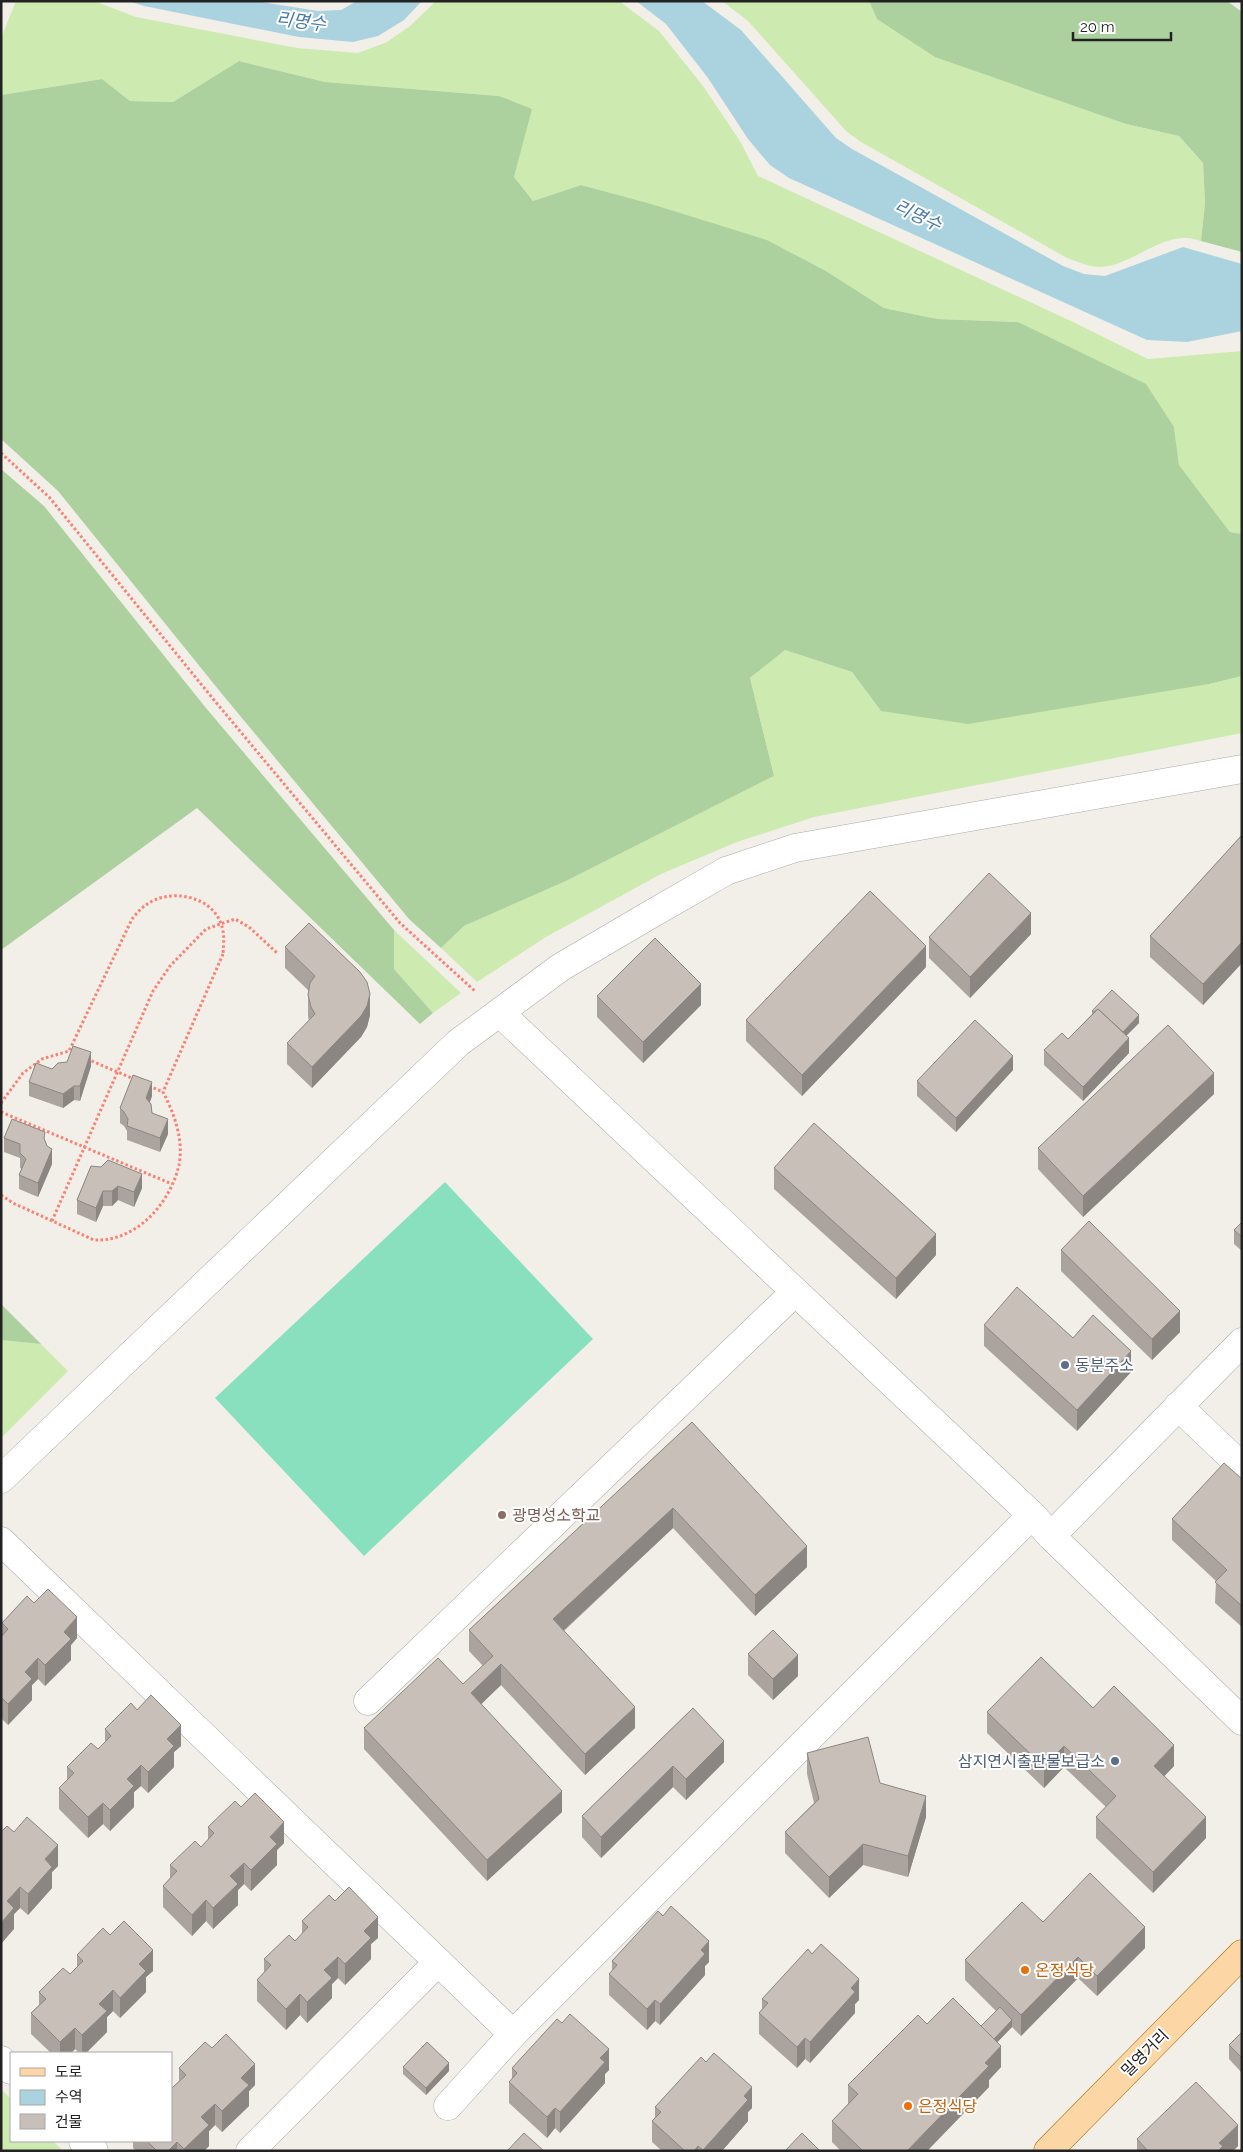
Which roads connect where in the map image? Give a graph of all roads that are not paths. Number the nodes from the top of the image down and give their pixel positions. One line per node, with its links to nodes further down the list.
1 (1242, 769): 2 (street)
2 (500, 1013): 3 (street); 7 (street)
3 (795, 1292): 8 (street); 11 (street)
4 (1242, 1342): 5 (street)
5 (1178, 1406): 6 (street); 9 (street)
6 (1242, 1467)
7 (1, 1479)
8 (1032, 1515): 9 (street); 15 (street)
9 (1051, 1536): 12 (street)
10 (1, 1541): 14 (street)
11 (368, 1701)
12 (1242, 1721)
13 (1242, 1954): 22 (main road, 밀영거리)
14 (438, 1962): 15 (street); 21 (street)
15 (513, 2034): 18 (street)
16 (1, 2060): 17 (street)
17 (10, 2069)
18 (448, 2106)
19 (84, 2142): 20 (street)
20 (94, 2151)
21 (250, 2151)
22 (1048, 2151)

